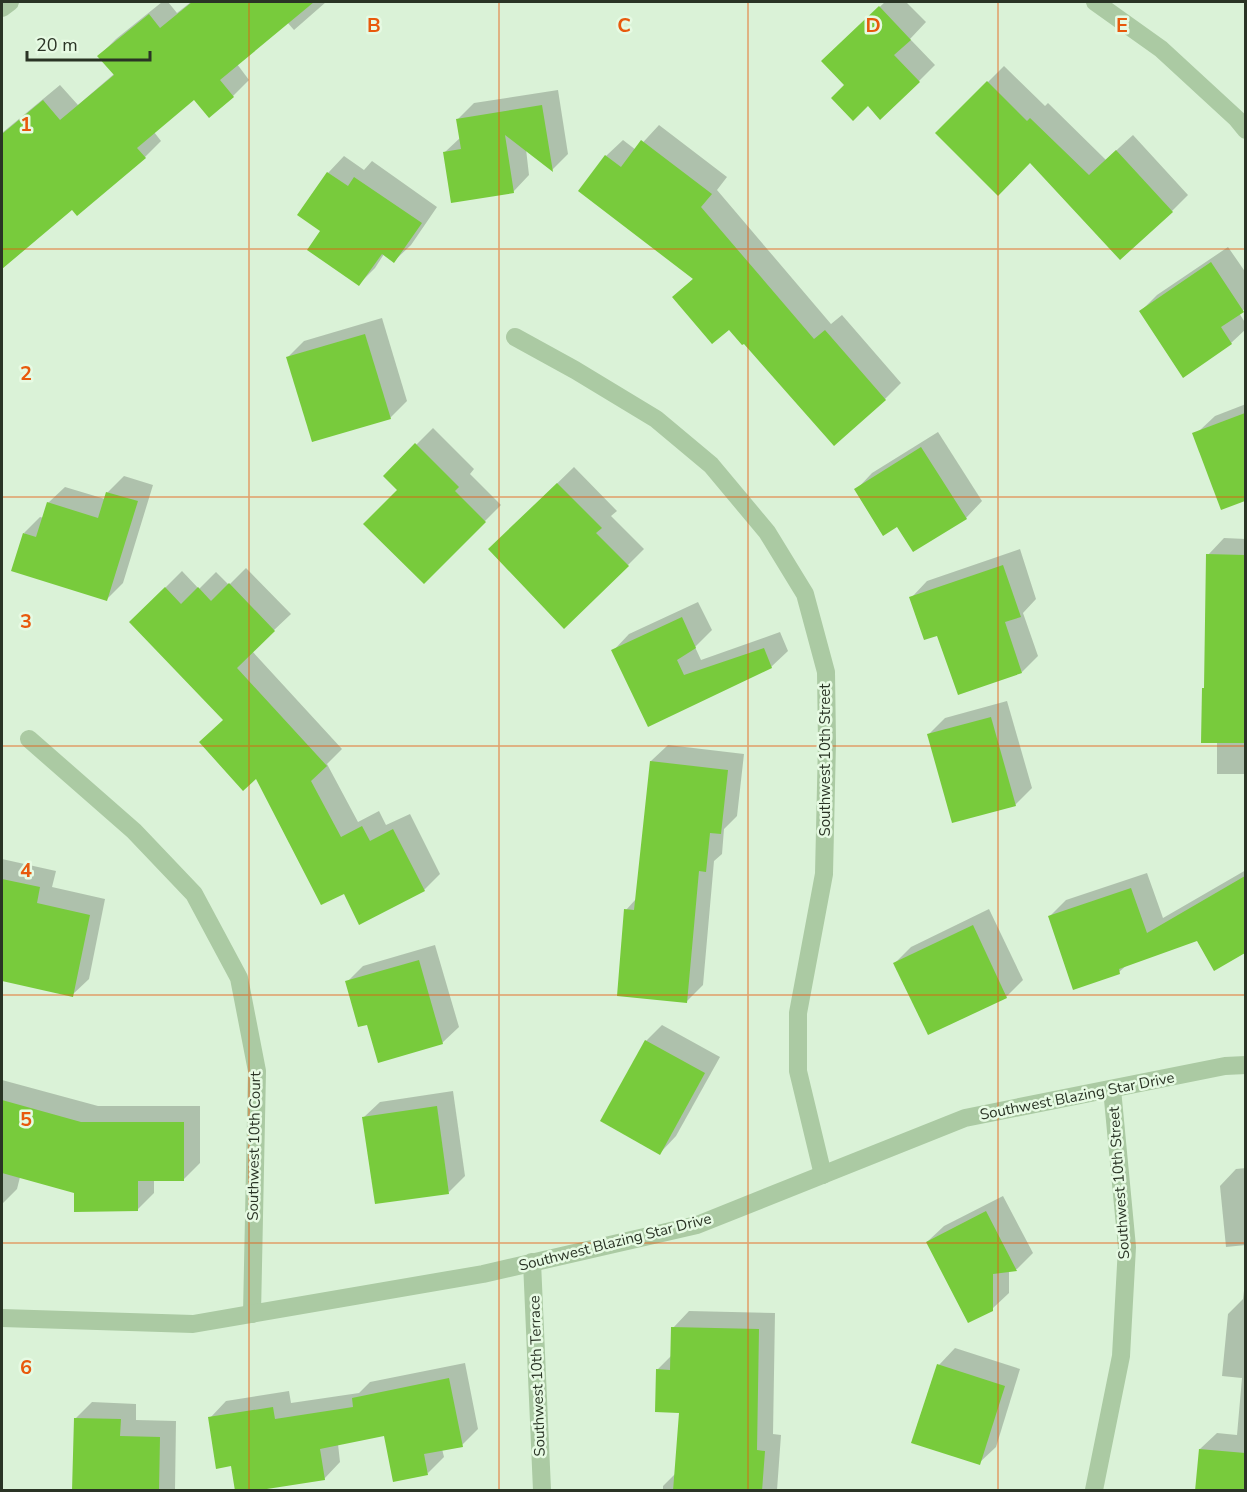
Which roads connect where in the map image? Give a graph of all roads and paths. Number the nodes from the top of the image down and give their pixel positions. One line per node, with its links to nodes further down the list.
1 (10, 2): 3 (street)
2 (1095, 2): 4 (street)
3 (2, 8)
4 (1245, 130)
5 (515, 337): 9 (street, Southwest 10th Street)
6 (29, 739): 11 (street, Southwest 10th Court)
7 (1245, 1065): 8 (street, Southwest Blazing Star Drive)
8 (1112, 1089): 9 (street, Southwest Blazing Star Drive); 14 (street, Southwest 10th Street)
9 (823, 1175): 10 (street, Southwest Blazing Star Drive)
10 (532, 1262): 11 (street, Southwest Blazing Star Drive); 13 (street, Southwest 10th Terrace)
11 (252, 1314): 12 (street, Southwest Blazing Star Drive)
12 (2, 1318)
13 (542, 1491)
14 (1094, 1491)

